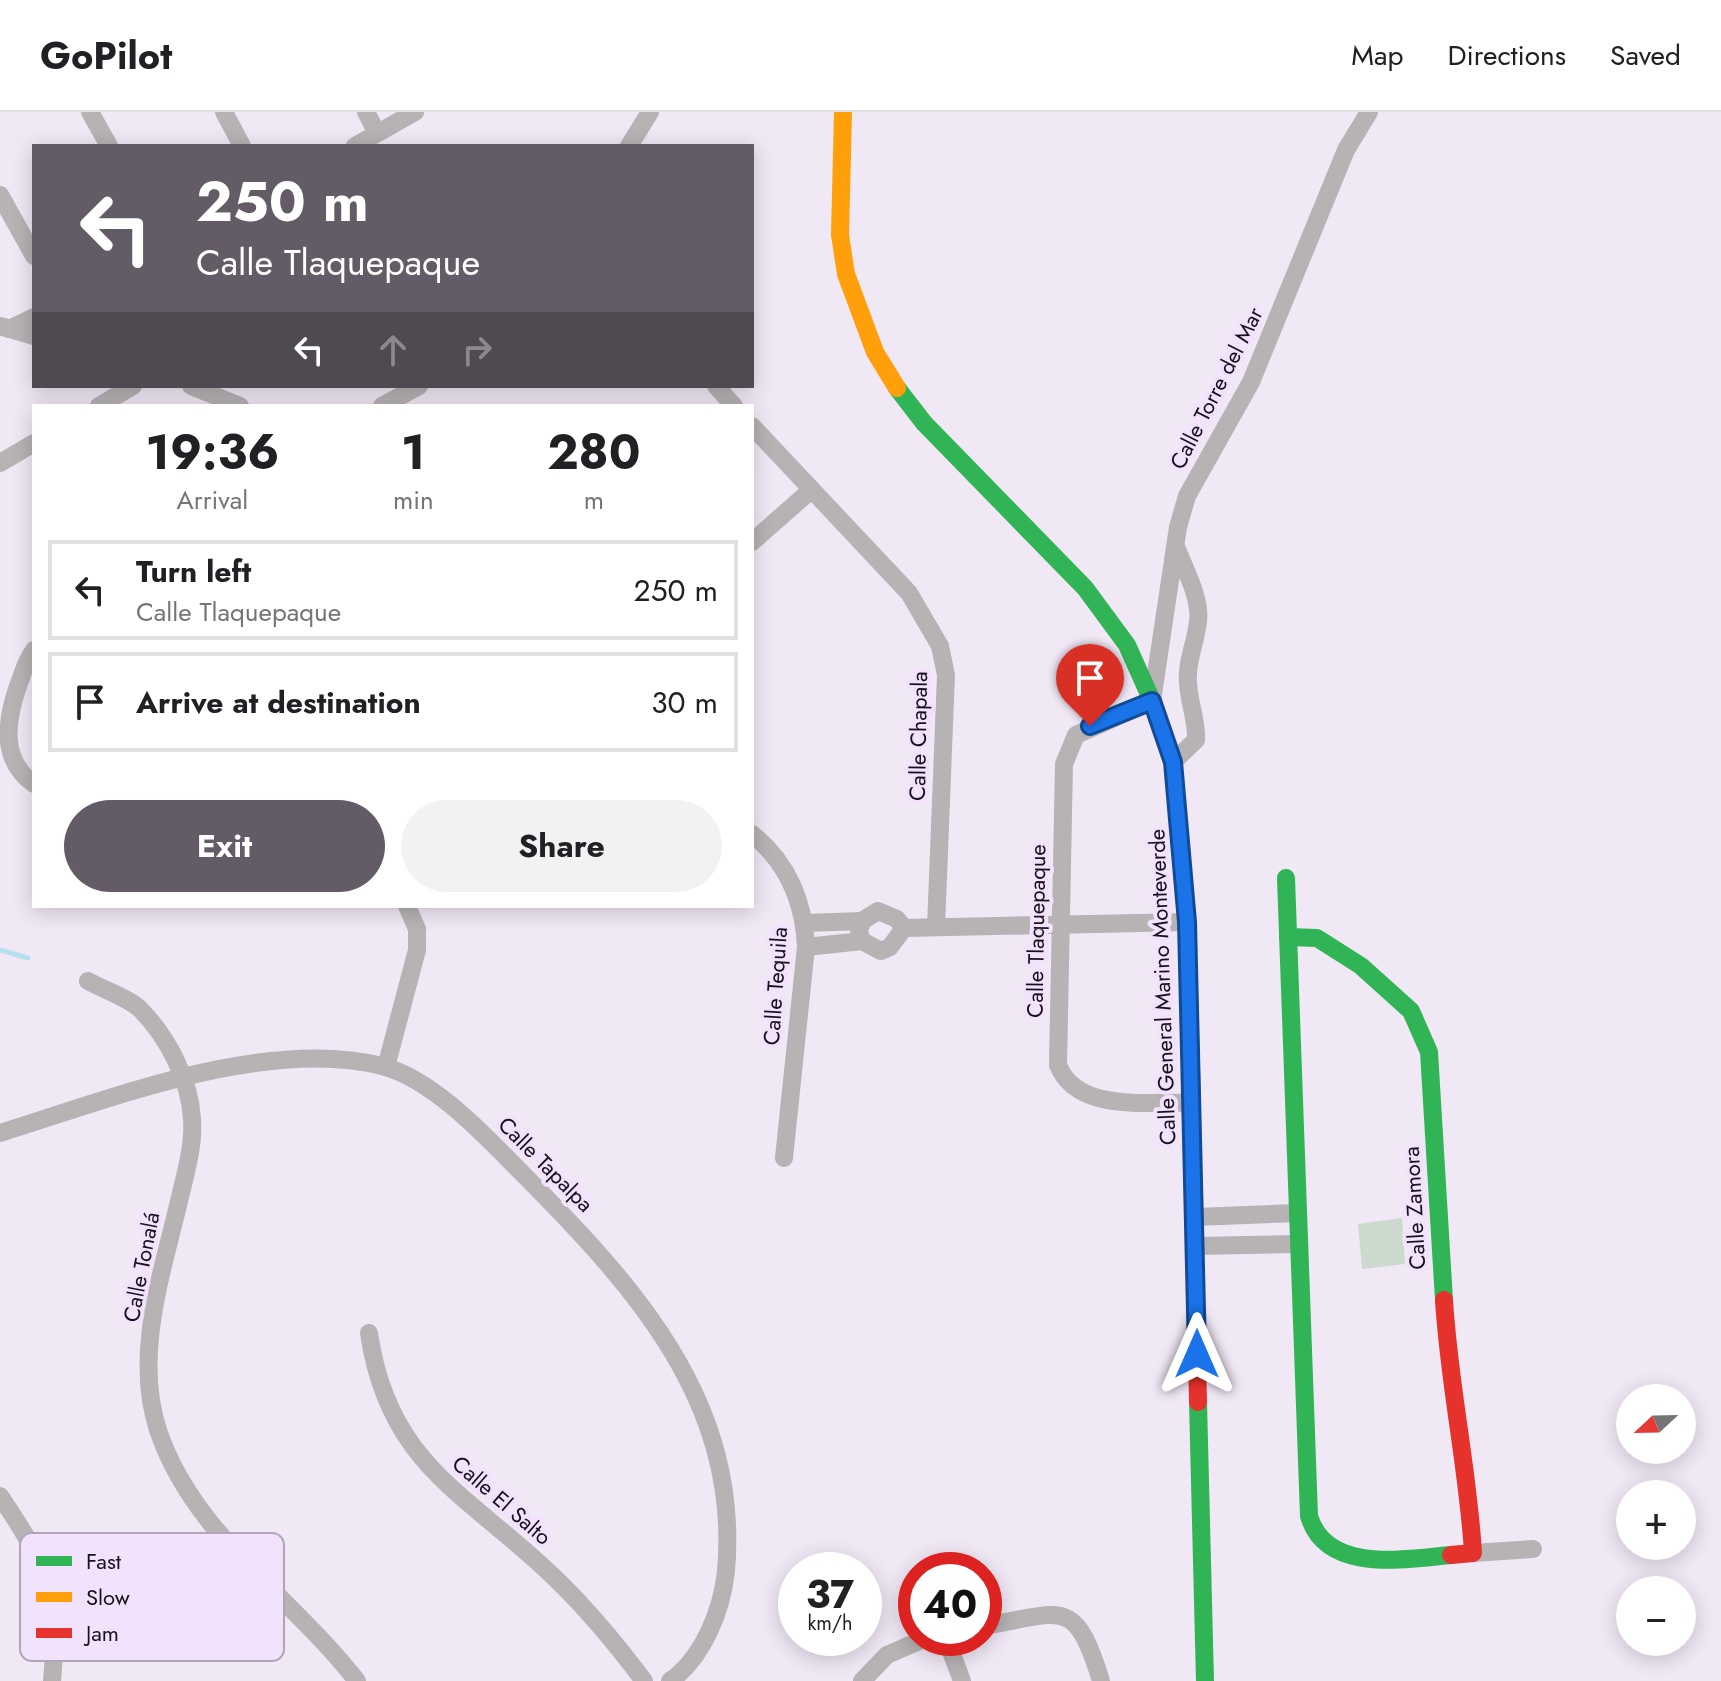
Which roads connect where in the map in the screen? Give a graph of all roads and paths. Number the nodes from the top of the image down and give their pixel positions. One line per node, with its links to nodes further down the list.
1 (90, 112): 9 (street)
2 (224, 112): 10 (street)
3 (366, 112): 8 (street)
4 (415, 112): 8 (street)
5 (650, 112): 12 (street)
6 (843, 112): 33 (street, Calle General Marino Monteverde)
7 (1369, 112): 31 (street, Calle Torre del Mar)
8 (377, 133): 11 (street)
9 (108, 144)
10 (241, 144)
11 (358, 144)
12 (630, 144)
13 (0, 195): 14 (street)
14 (32, 252)
15 (32, 318): 16 (street)
16 (5, 327): 17 (street)
17 (32, 335)
18 (130, 388): 22 (street)
19 (196, 388): 23 (street)
20 (415, 388): 24 (street)
21 (718, 388): 25 (street)
22 (102, 404)
23 (235, 404)
24 (386, 404)
25 (732, 404)
26 (754, 428): 29 (street, Calle Chapala)
27 (32, 444): 28 (street)
28 (0, 463)
29 (810, 491): 30 (street); 43 (street, Calle Chapala)
30 (754, 540)
31 (1175, 545): 33 (street, Calle Torre del Mar); 34 (street)
32 (32, 655): 35 (street)
33 (1152, 701): 34 (street, Calle General Marino Monteverde); 42 (street, Calle Tlaquepaque)
34 (1173, 762): 40 (street, Calle General Marino Monteverde)
35 (32, 783)
36 (754, 836): 41 (street, Calle Tequila)
37 (1286, 878): 45 (street)
38 (408, 908): 49 (street)
39 (862, 921): 41 (street); 44 (street); 46 (street)
40 (1187, 922): 42 (street); 51 (street, Calle General Marino Monteverde)
41 (805, 923): 47 (street, Calle Tequila)
42 (1059, 924): 43 (street); 51 (street, Calle Tlaquepaque)
43 (936, 927): 44 (street)
44 (904, 928): 46 (street)
45 (1288, 937): 54 (street); 63 (street, Calle Zamora)
46 (862, 941): 47 (street)
47 (806, 947): 53 (street, Calle Tequila)
48 (88, 981): 50 (street, Calle Tonalá)
49 (386, 1067): 50 (street, Calle Tapalpa); 72 (street, Calle Tapalpa)
50 (185, 1079): 52 (street, Calle Tapalpa); 61 (street, Calle Tonalá)
51 (1191, 1103): 55 (street, Calle General Marino Monteverde)
52 (0, 1133)
53 (784, 1158)
54 (1298, 1213): 55 (street); 56 (street)
55 (1195, 1217): 57 (street, Calle General Marino Monteverde)
56 (1299, 1244): 57 (street); 63 (street)
57 (1196, 1246): 76 (street, Calle General Marino Monteverde)
58 (369, 1333): 71 (street, Calle El Salto)
59 (0, 1496): 60 (street)
60 (25, 1533)
61 (218, 1533)
62 (1533, 1549): 63 (street)
63 (1473, 1553)
64 (284, 1603): 70 (street, Calle Tonalá)
65 (1002, 1623): 75 (street)
66 (898, 1650): 73 (street)
67 (953, 1656): 74 (street)
68 (54, 1661): 69 (street)
69 (52, 1681)
70 (357, 1681)
71 (644, 1681)
72 (670, 1681)
73 (862, 1681)
74 (962, 1681)
75 (1101, 1681)
76 (1205, 1681)

